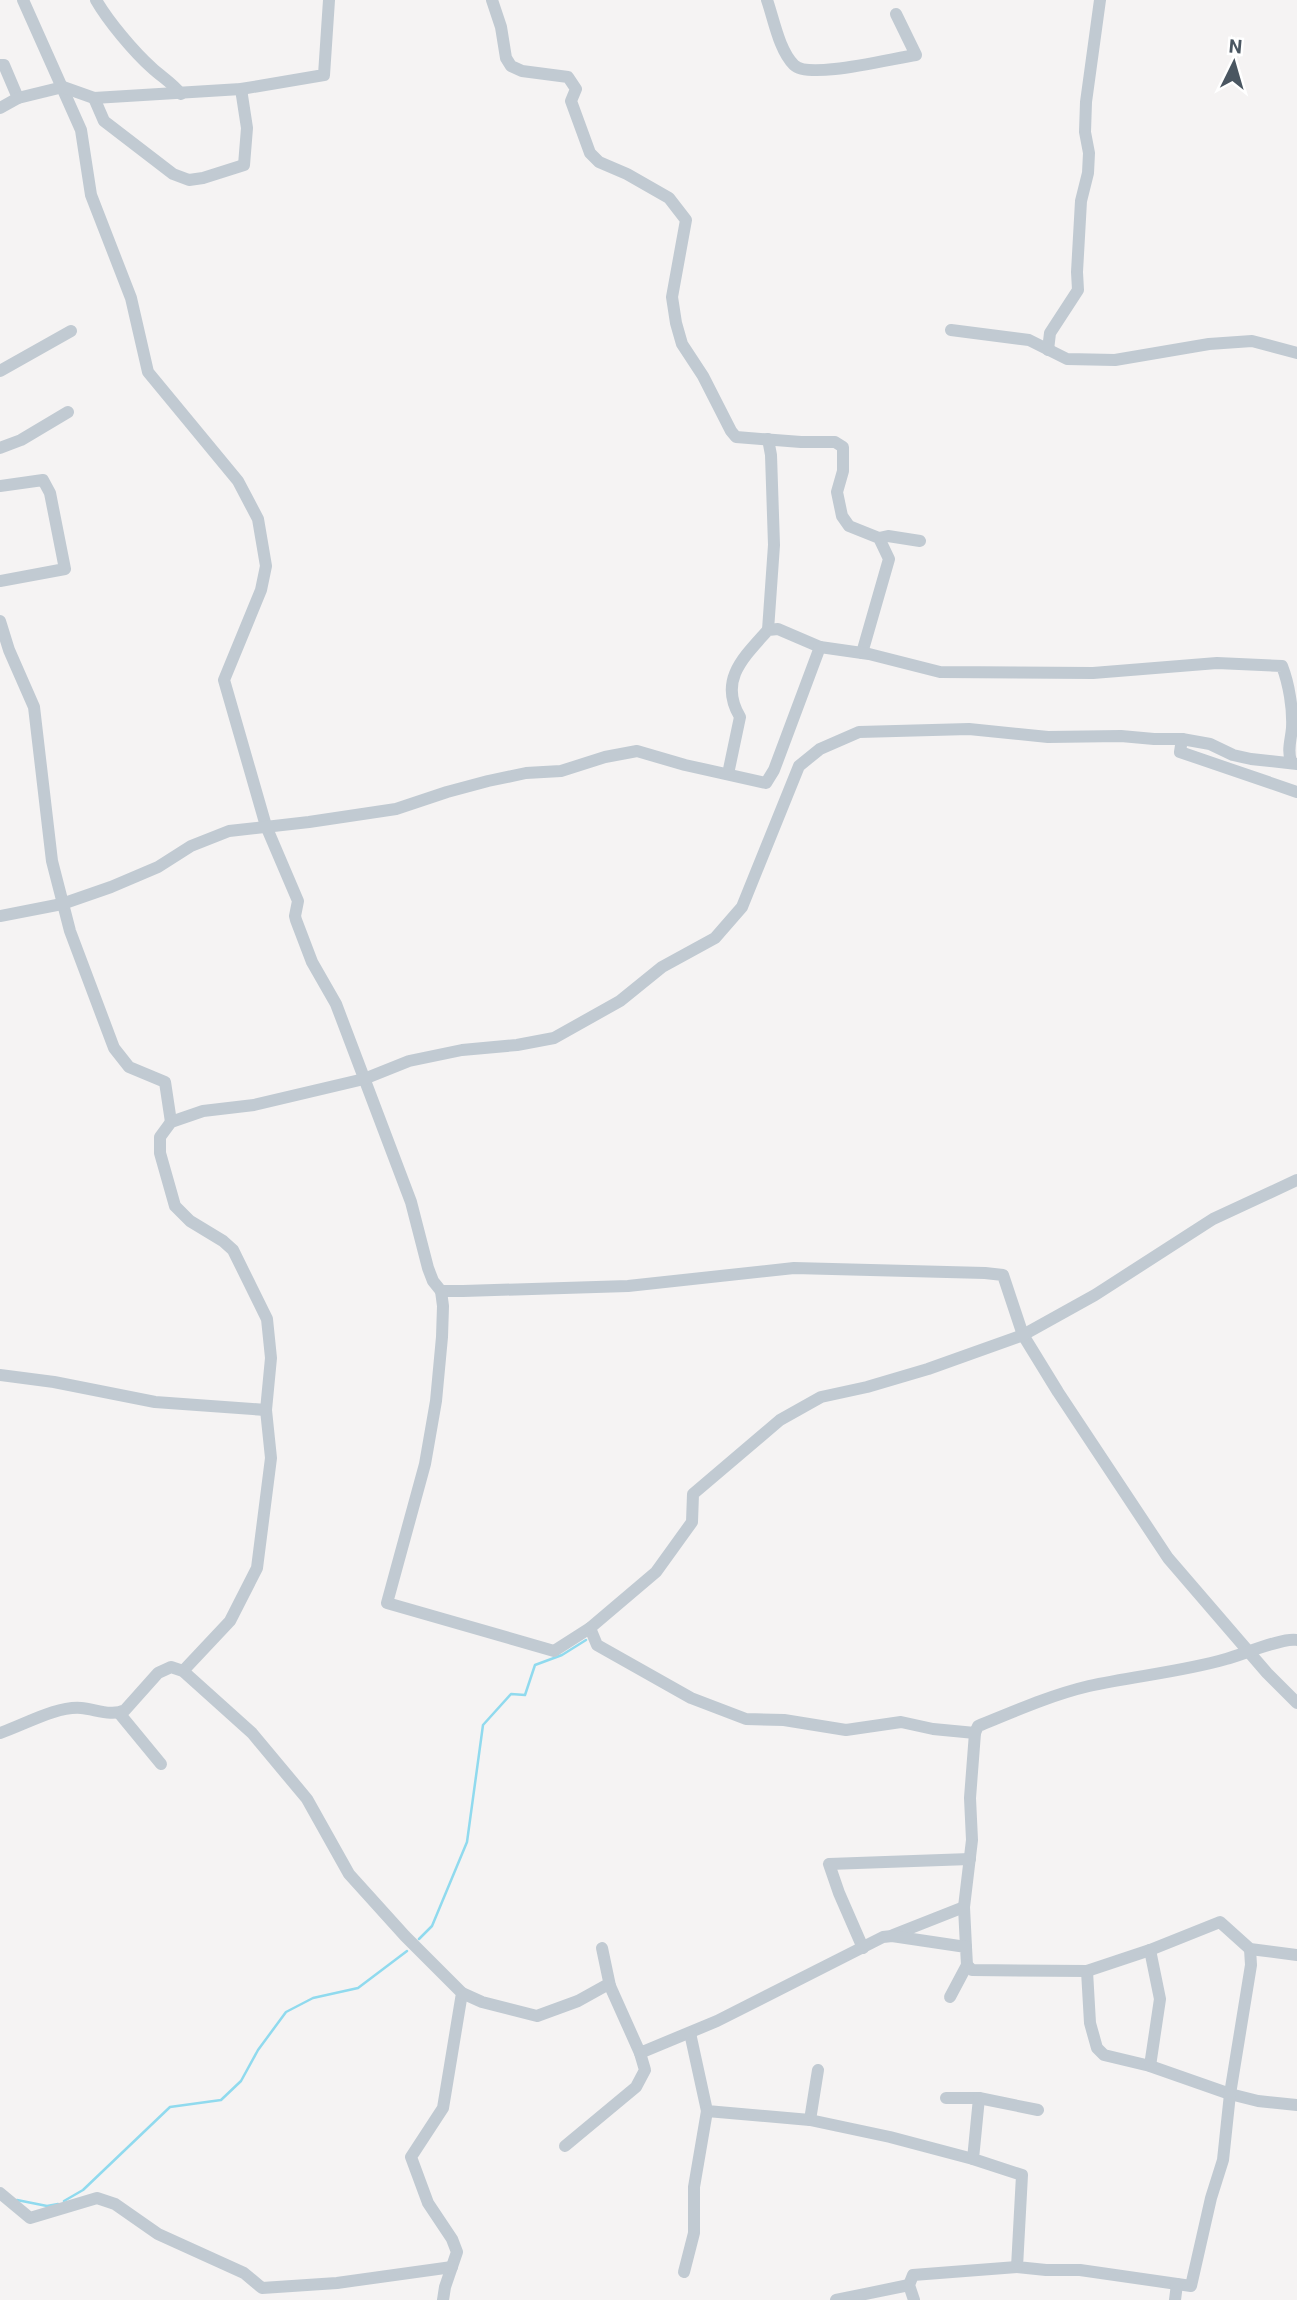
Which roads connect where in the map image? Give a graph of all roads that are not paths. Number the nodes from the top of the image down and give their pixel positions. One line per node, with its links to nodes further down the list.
1 (23, 0): 9 (street)
2 (96, 0): 11 (street)
3 (329, 0): 10 (street)
4 (492, 0): 21 (street)
5 (767, 0): 7 (street)
6 (1100, 0): 17 (street)
7 (896, 14)
8 (0, 65): 12 (street)
9 (63, 87): 12 (street); 13 (street); 39 (street)
10 (241, 89): 11 (street); 13 (street)
11 (181, 94): 13 (street)
12 (18, 98): 14 (street)
13 (94, 98)
14 (0, 108)
15 (951, 330): 17 (street)
16 (71, 331): 19 (street)
17 (1048, 350): 18 (street)
18 (1297, 353)
19 (0, 371)
20 (68, 412): 22 (street)
21 (768, 439): 24 (street); 28 (street)
22 (0, 448)
23 (0, 486): 26 (street)
24 (879, 538): 25 (street); 30 (street)
25 (920, 541)
26 (0, 582)
27 (0, 621): 40 (street)
28 (768, 630): 29 (street); 35 (street)
29 (820, 646): 30 (street); 36 (street)
30 (862, 653): 32 (street)
31 (1297, 664): 32 (street)
32 (1282, 666): 34 (street)
33 (1182, 739): 34 (street); 37 (street); 38 (street)
34 (1294, 763)
35 (728, 774): 36 (street); 39 (street)
36 (766, 783): 37 (street)
37 (788, 788): 42 (street)
38 (1297, 792)
39 (266, 826): 40 (street); 42 (street)
40 (62, 904): 41 (street); 43 (street)
41 (0, 916)
42 (364, 1079): 43 (street); 45 (street)
43 (171, 1122): 48 (street)
44 (1297, 1180): 46 (street)
45 (441, 1291): 46 (street); 49 (street)
46 (1024, 1335): 49 (street); 51 (street)
47 (0, 1375): 48 (street)
48 (266, 1410): 52 (street)
49 (590, 1628): 55 (street)
50 (1297, 1640): 51 (street)
51 (1250, 1652): 53 (street); 55 (street)
52 (183, 1671): 54 (street); 70 (street)
53 (1297, 1703)
54 (119, 1713): 56 (street); 57 (street)
55 (975, 1732): 58 (street)
56 (0, 1733)
57 (161, 1764)
58 (970, 1859): 59 (street); 63 (street)
59 (964, 1907): 60 (street); 61 (street)
60 (892, 1936): 61 (street); 63 (street)
61 (966, 1947): 67 (street)
62 (602, 1948): 69 (street)
63 (863, 1948): 72 (street)
64 (1250, 1949): 65 (street); 66 (street); 76 (street)
65 (1150, 1950): 68 (street); 74 (street)
66 (1297, 1955)
67 (967, 1965): 68 (street); 71 (street)
68 (1087, 1970): 74 (street)
69 (610, 1986): 70 (street); 73 (street)
70 (463, 1993): 86 (street)
71 (950, 1997)
72 (690, 2033): 73 (street); 81 (street)
73 (640, 2053): 83 (street)
74 (1150, 2066): 76 (street)
75 (818, 2070): 82 (street)
76 (1230, 2094): 79 (street); 89 (street)
77 (946, 2098): 78 (street)
78 (979, 2098): 80 (street); 84 (street)
79 (1297, 2105)
80 (1038, 2110)
81 (707, 2111): 82 (street); 88 (street)
82 (810, 2120): 84 (street)
83 (565, 2146)
84 (973, 2159): 87 (street)
85 (5, 2197): 86 (street)
86 (452, 2267): 91 (street)
87 (1017, 2267): 89 (street); 90 (street)
88 (684, 2272)
89 (1177, 2284): 94 (street)
90 (909, 2285): 92 (street); 93 (street)
91 (443, 2300)
92 (836, 2300)
93 (914, 2300)
94 (1175, 2300)

